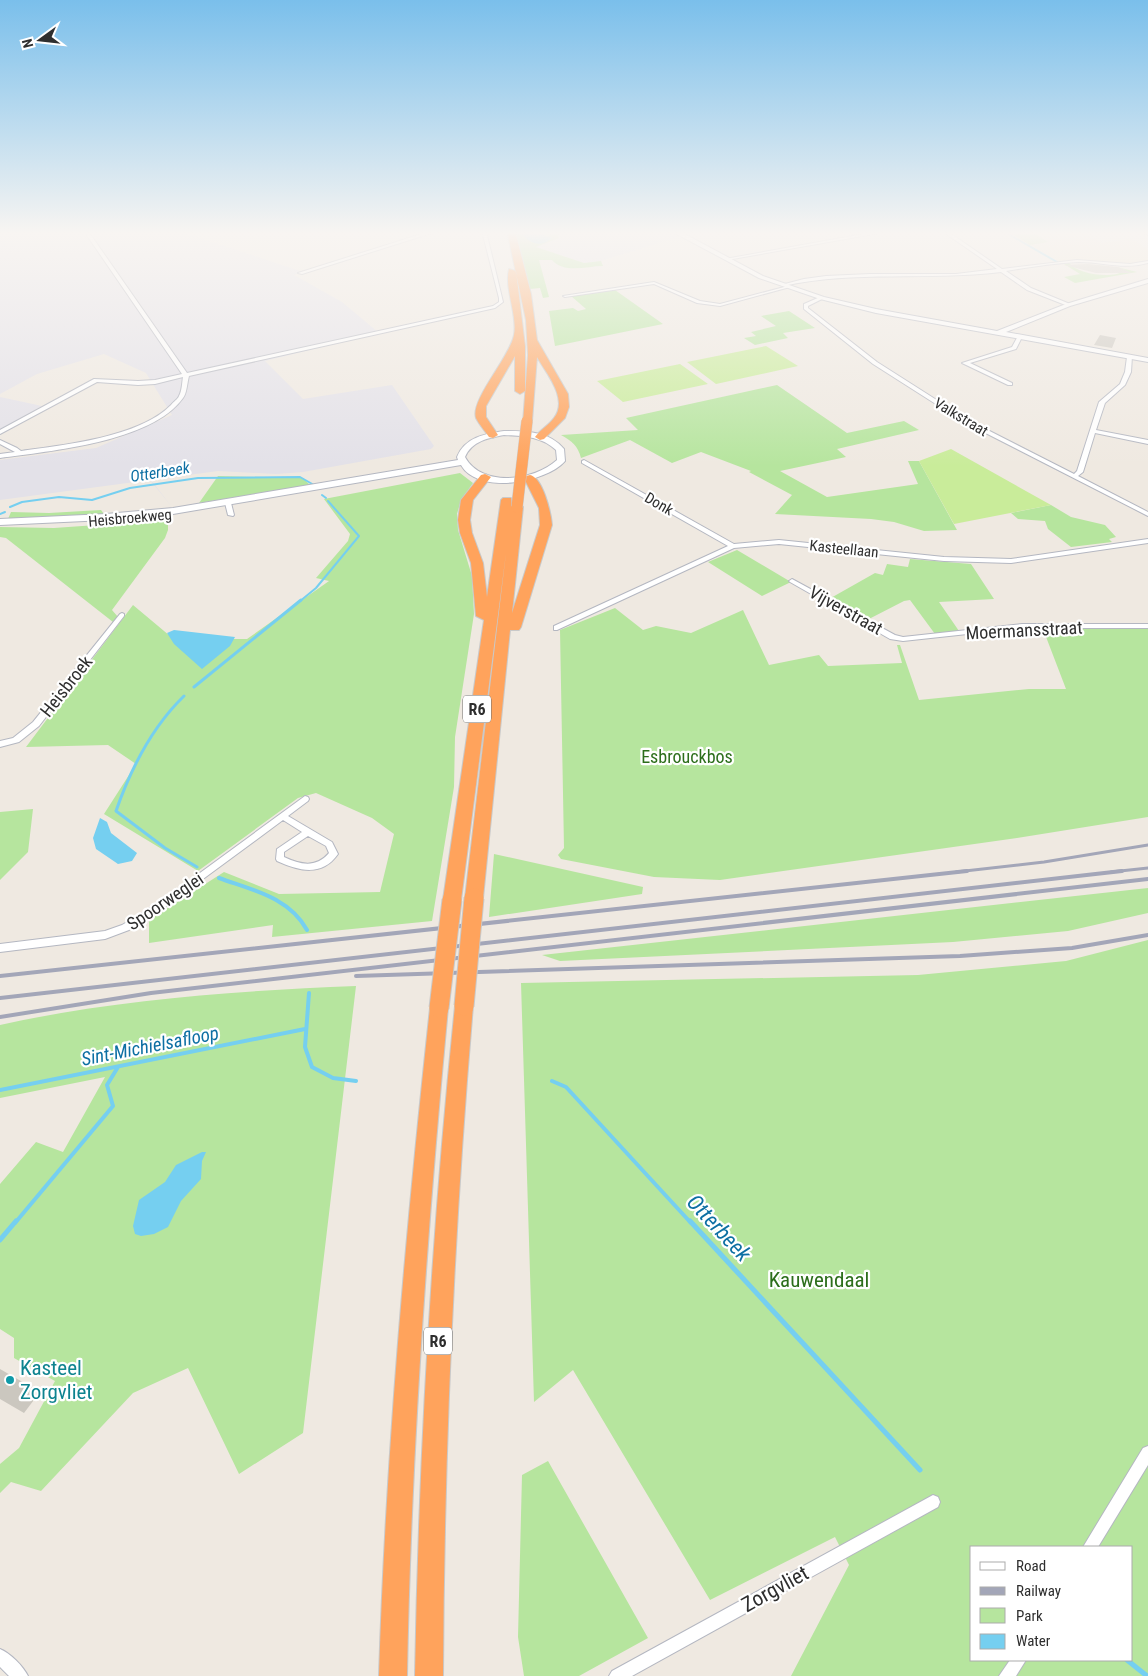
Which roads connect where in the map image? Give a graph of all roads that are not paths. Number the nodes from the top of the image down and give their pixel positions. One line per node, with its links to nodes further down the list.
1 (140, 309): 14 (street)
2 (476, 309): 14 (street)
3 (516, 309): 9 (highway, R6)
4 (528, 309): 11 (highway, R6)
5 (808, 309): 27 (street, Valkstraat)
6 (869, 309): 8 (main road)
7 (1057, 309): 8 (main road)
8 (998, 333): 10 (main road)
9 (519, 334): 16 (highway, R6); 19 (highway)
10 (1020, 337): 12 (main road); 15 (street)
11 (532, 338): 16 (highway, R6); 20 (highway)
12 (1130, 357): 13 (main road); 18 (street)
13 (1148, 360)
14 (186, 376): 17 (street); 23 (street)
15 (1010, 384)
16 (522, 420): 30 (highway, R6, bridge)
17 (0, 432)
18 (1093, 432): 22 (street); 27 (street)
19 (493, 435): 20 (main road); 26 (main road)
20 (540, 437): 29 (main road)
21 (0, 442): 23 (street)
22 (1148, 442)
23 (19, 453): 24 (street)
24 (0, 456)
25 (584, 462): 34 (street, Donk)
26 (464, 464): 28 (main road); 32 (main road, Heisbroekweg)
27 (1074, 476): 31 (street, Valkstraat)
28 (484, 477): 29 (main road); 39 (highway)
29 (530, 478): 41 (highway)
30 (512, 503): 39 (highway, R6); 41 (highway, R6)
31 (1148, 514)
32 (0, 522)
33 (1148, 541): 34 (street, Kasteellaan)
34 (733, 546): 38 (street, Kasteellaan)
35 (792, 580): 40 (street, Vijverstraat)
36 (122, 615): 42 (street, Heisbroek)
37 (1148, 626): 40 (street, Moermansstraat)
38 (557, 628)
39 (487, 632): 53 (highway, R6, bridge)
40 (900, 639)
41 (504, 642): 54 (highway, R6, bridge)
42 (0, 744)
43 (305, 799): 44 (street, Spoorweglei)
44 (282, 816): 45 (street); 46 (street, Spoorweglei)
45 (306, 832): 45 (street)
46 (0, 948)
47 (1148, 1453): 49 (street)
48 (933, 1502): 55 (street, Zorgvliet)
49 (1091, 1546)
50 (0, 1656): 52 (street)
51 (1018, 1661): 56 (street)
52 (20, 1676)
53 (393, 1676)
54 (429, 1676)
55 (617, 1676)
56 (1007, 1676)

